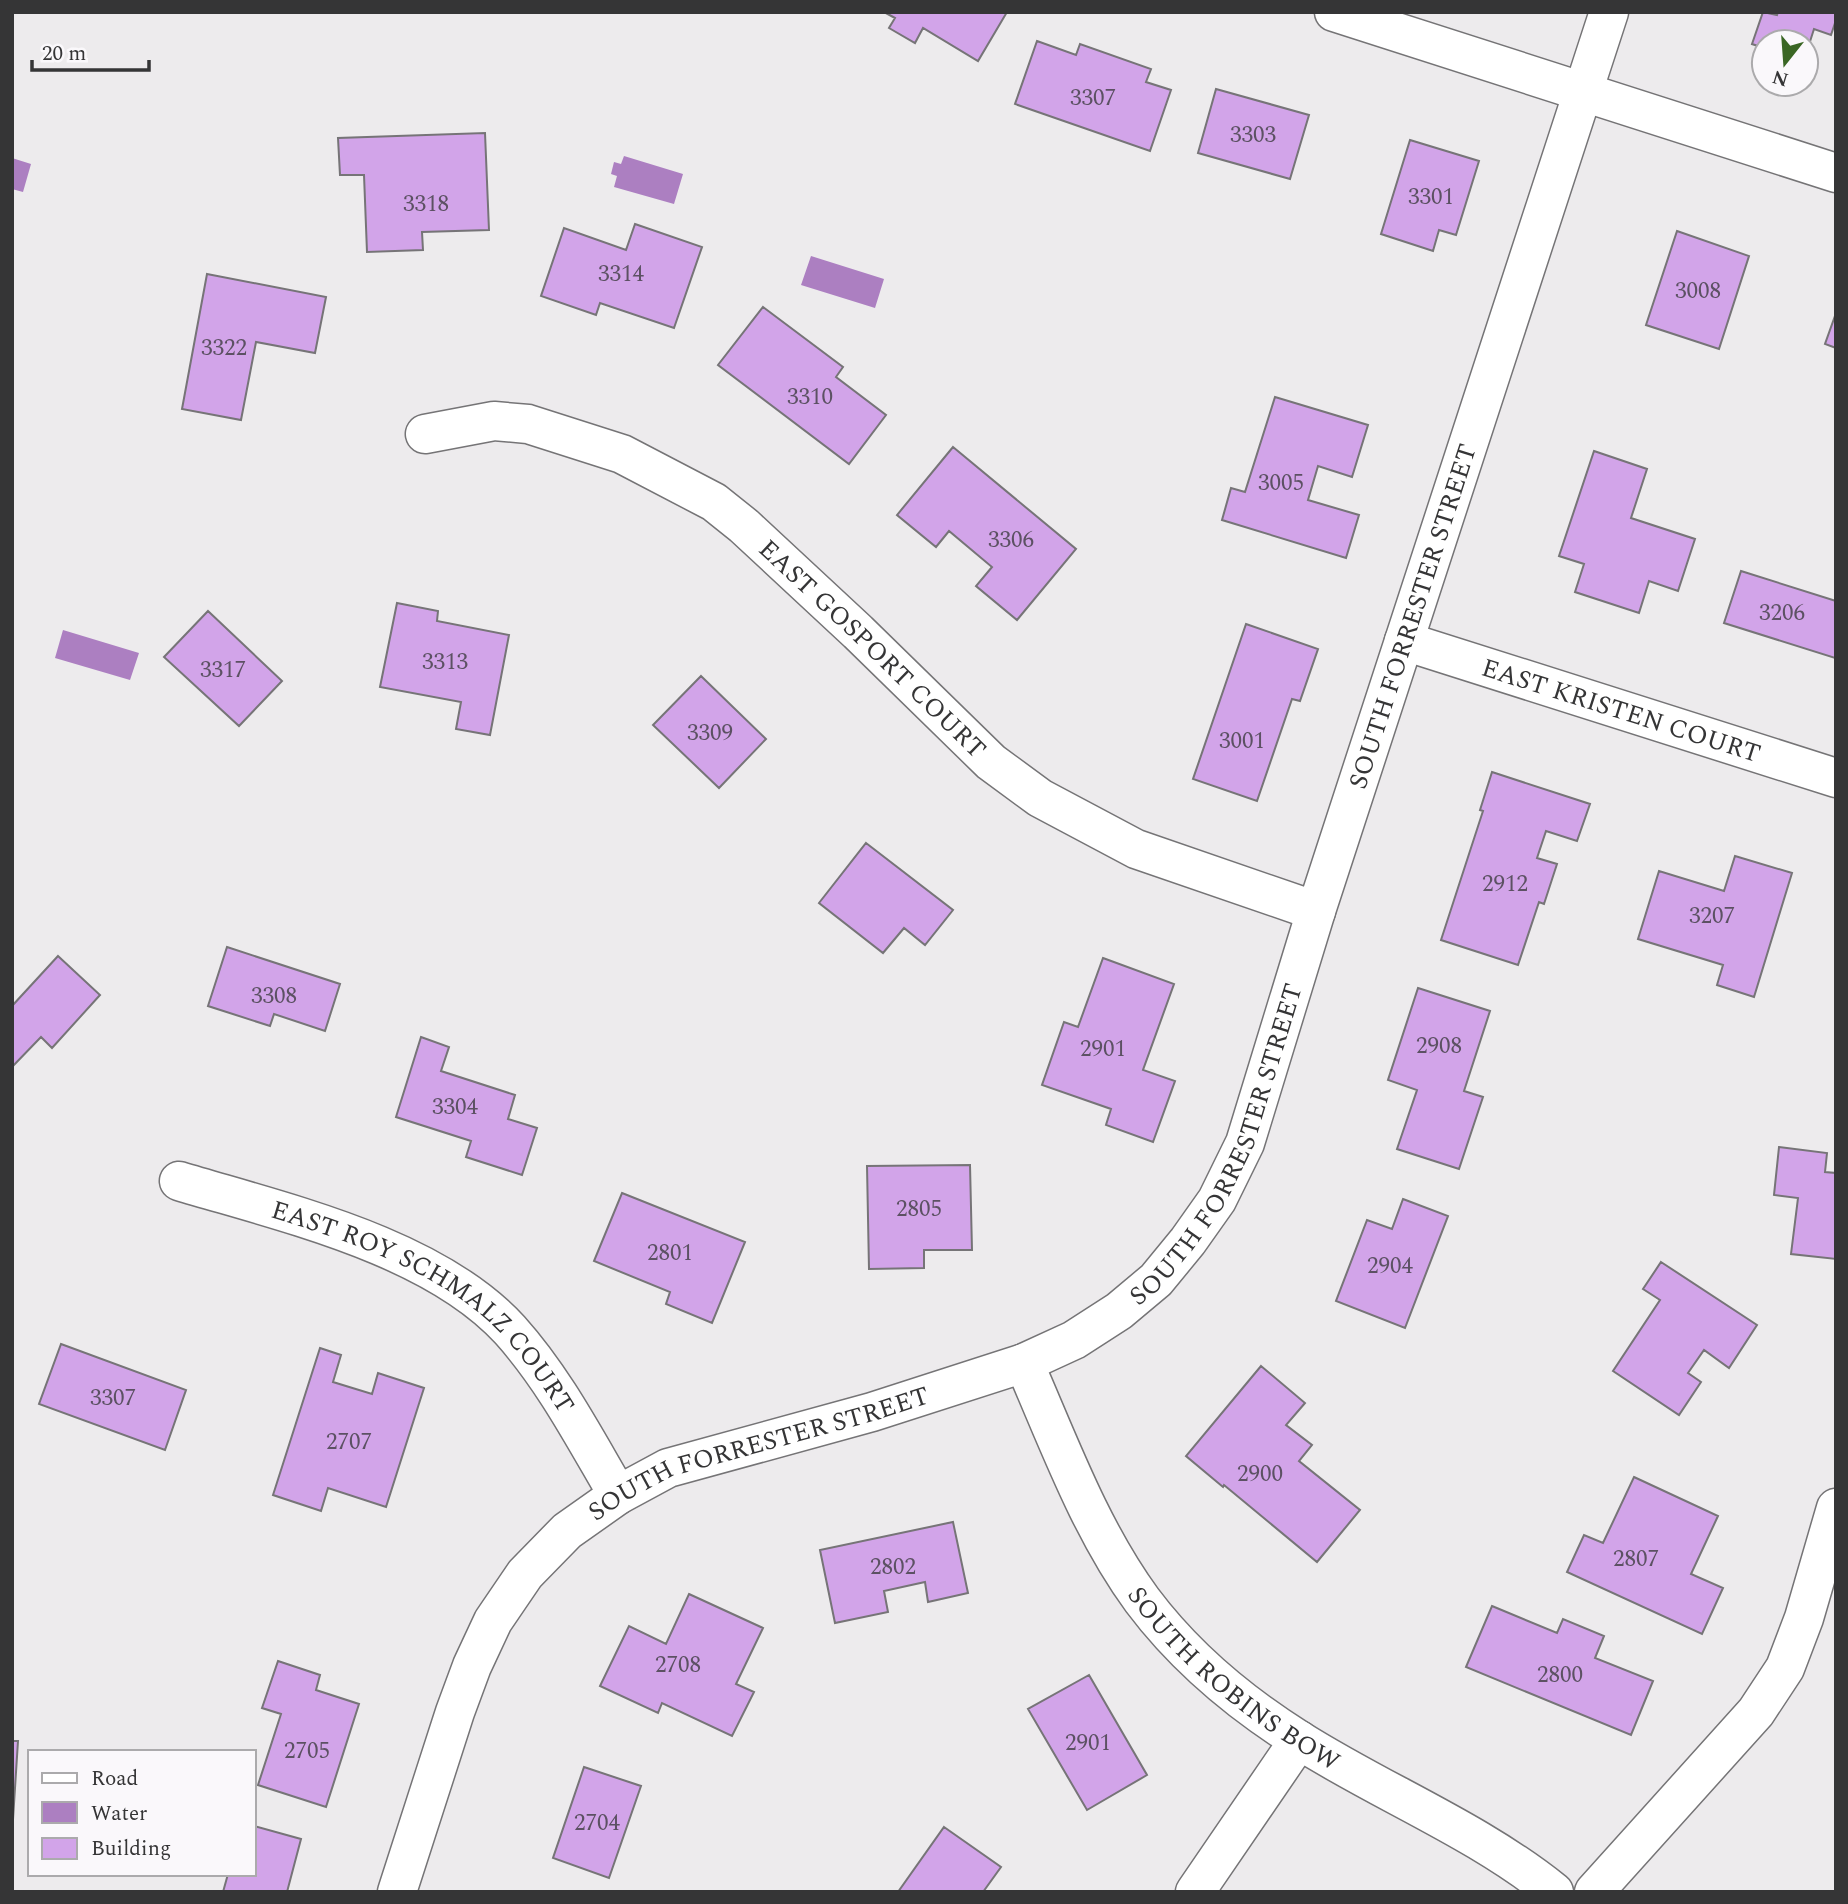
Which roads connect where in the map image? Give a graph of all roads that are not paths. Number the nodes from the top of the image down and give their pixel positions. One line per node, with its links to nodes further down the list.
1 (1334, 12): 3 (street)
2 (1609, 12): 3 (street, SOUTH FORRESTER STREET)
3 (1584, 93): 4 (street); 6 (street, SOUTH FORRESTER STREET)
4 (1836, 173)
5 (425, 434): 8 (street, EAST GOSPORT COURT)
6 (1404, 641): 7 (street, EAST KRISTEN COURT); 8 (street, SOUTH FORRESTER STREET)
7 (1836, 778)
8 (1316, 911): 10 (street, SOUTH FORRESTER STREET)
9 (179, 1181): 11 (street, EAST ROY SCHMALZ COURT)
10 (1024, 1363): 11 (street, SOUTH FORRESTER STREET); 13 (street, SOUTH ROBINS BOW)
11 (618, 1494): 14 (street, SOUTH FORRESTER STREET)
12 (1836, 1508): 17 (street)
13 (1299, 1740): 15 (street); 16 (street, SOUTH ROBINS BOW)
14 (397, 1892)
15 (1195, 1892)
16 (1554, 1892)
17 (1594, 1892)

